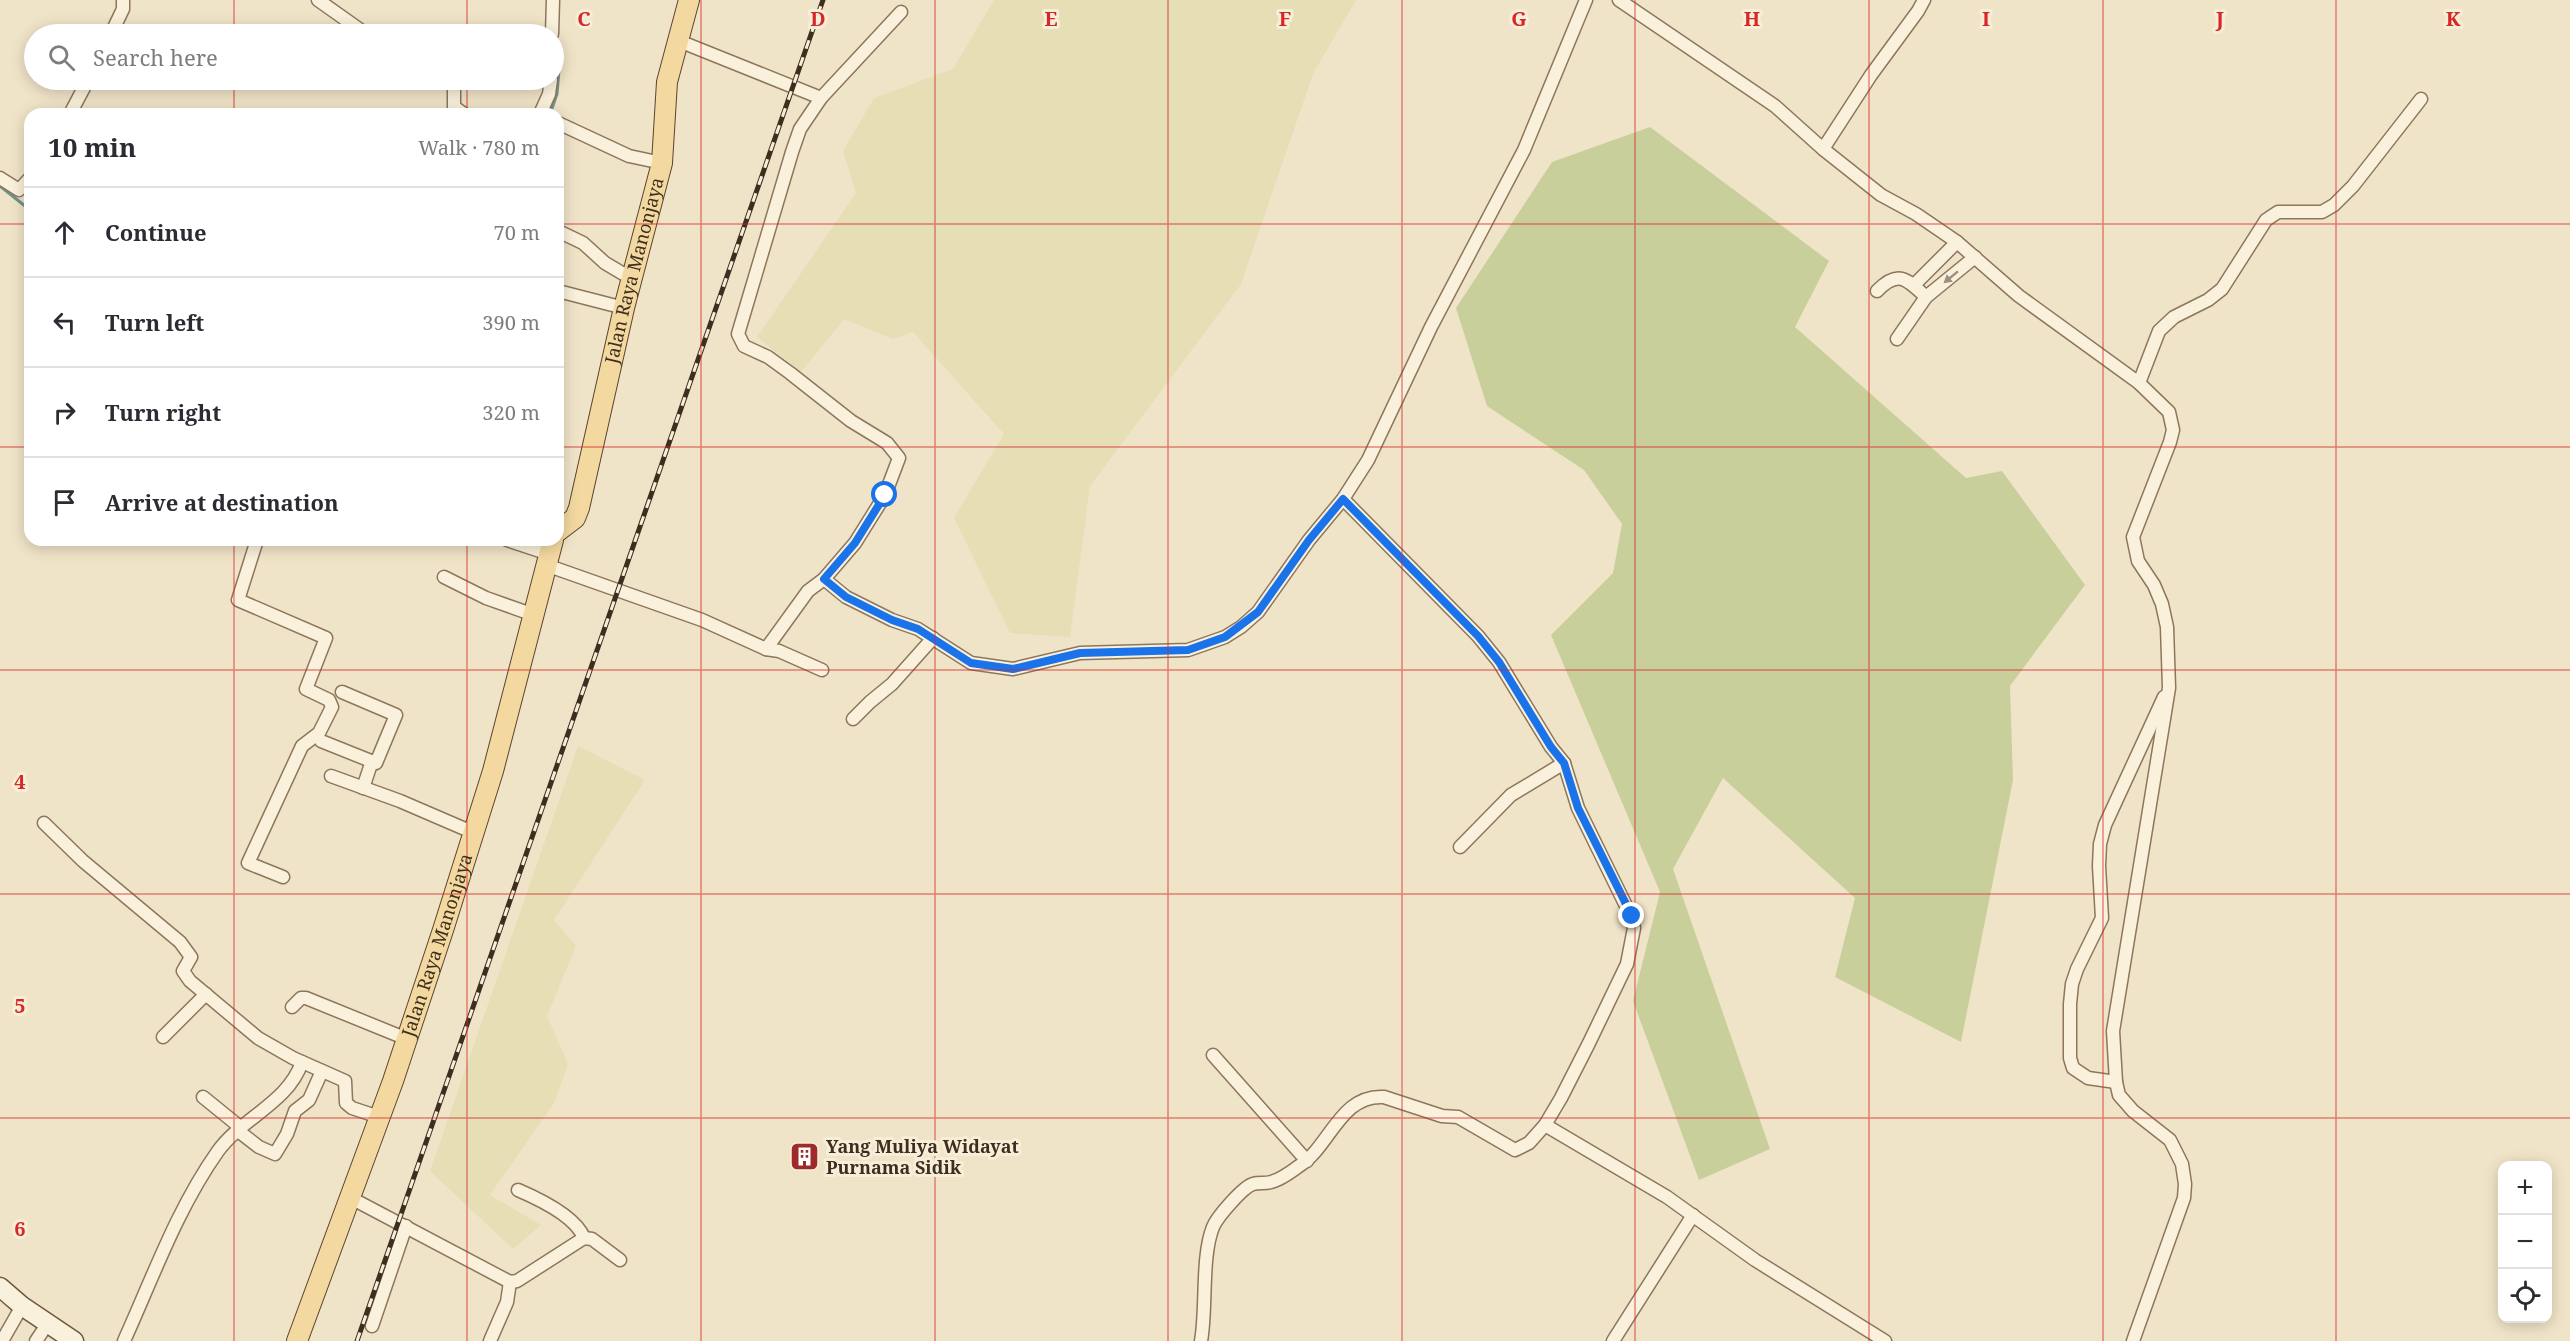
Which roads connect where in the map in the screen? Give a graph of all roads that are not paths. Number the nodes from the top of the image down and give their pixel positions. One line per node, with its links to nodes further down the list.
1 (123, 0): 9 (street)
2 (318, 0): 10 (street)
3 (553, 0): 11 (street)
4 (1586, 0): 37 (street)
5 (1619, 0): 22 (street)
6 (1924, 0): 22 (street)
7 (687, 1): 12 (main road, Jalan Raya Manonjaya)
8 (901, 12): 16 (street)
9 (116, 24)
10 (352, 24)
11 (552, 24)
12 (678, 41): 16 (street); 23 (main road, Jalan Raya Manonjaya)
13 (83, 90): 18 (street)
14 (454, 90): 19 (street)
15 (550, 90): 20 (street)
16 (821, 98): 43 (street)
17 (2421, 99): 36 (street)
18 (73, 108)
19 (455, 108)
20 (543, 108)
21 (564, 126): 23 (street)
22 (1823, 149): 27 (street)
23 (662, 163): 29 (main road, Jalan Raya Manonjaya)
24 (0, 178): 25 (street)
25 (24, 185)
26 (564, 234): 29 (street)
27 (1957, 242): 28 (street); 30 (street)
28 (1975, 257): 33 (street, one-way to 33); 36 (street)
29 (632, 279): 34 (main road, Jalan Raya Manonjaya)
30 (1914, 285): 31 (street); 33 (street)
31 (1877, 291)
32 (564, 293): 34 (street)
33 (1926, 297): 35 (street)
34 (624, 308): 38 (main road, Jalan Raya Manonjaya)
35 (1897, 339)
36 (2139, 383): 48 (street)
37 (1343, 499): 45 (street); 53 (street)
38 (564, 526)
39 (255, 546): 59 (street)
40 (526, 546): 41 (street)
41 (549, 553): 44 (main road, Jalan Raya Manonjaya); 46 (street)
42 (444, 577): 44 (street)
43 (824, 579): 45 (street); 46 (street)
44 (534, 615): 57 (main road, Jalan Raya Manonjaya)
45 (933, 638): 50 (street)
46 (766, 649): 47 (street)
47 (822, 670)
48 (2169, 688): 67 (street); 67 (street)
49 (342, 692): 52 (street)
50 (853, 719)
51 (321, 741): 52 (street)
52 (372, 761): 55 (street)
53 (1564, 763): 58 (street); 70 (street)
54 (331, 776): 55 (street)
55 (363, 788): 57 (street)
56 (44, 823): 60 (street)
57 (472, 832): 63 (main road, Jalan Raya Manonjaya)
58 (1460, 848)
59 (283, 877)
60 (206, 994): 62 (street); 65 (street)
61 (292, 1007): 63 (street)
62 (163, 1037)
63 (407, 1039): 69 (main road, Jalan Raya Manonjaya)
64 (1213, 1055): 72 (street)
65 (302, 1062): 66 (street); 71 (street)
66 (322, 1071): 69 (street); 71 (street)
67 (2116, 1082): 93 (street)
68 (204, 1098): 71 (street)
69 (379, 1117): 74 (main road, Jalan Raya Manonjaya)
70 (1545, 1125): 72 (street); 75 (street)
71 (238, 1128): 87 (street)
72 (1307, 1161): 90 (street)
73 (519, 1190): 77 (street)
74 (349, 1197): 76 (street); 88 (main road, Jalan Raya Manonjaya)
75 (1693, 1215): 91 (street); 92 (street)
76 (406, 1226): 79 (street); 83 (street)
77 (584, 1238): 78 (street); 79 (street)
78 (620, 1260)
79 (510, 1282): 89 (street)
80 (0, 1287): 81 (street)
81 (22, 1306): 82 (street); 84 (street)
82 (48, 1323): 85 (street); 86 (street)
83 (372, 1326)
84 (2, 1341)
85 (36, 1341)
86 (74, 1341)
87 (124, 1341)
88 (297, 1341)
89 (489, 1341)
90 (1201, 1341)
91 (1613, 1341)
92 (1886, 1341)
93 (2133, 1341)

